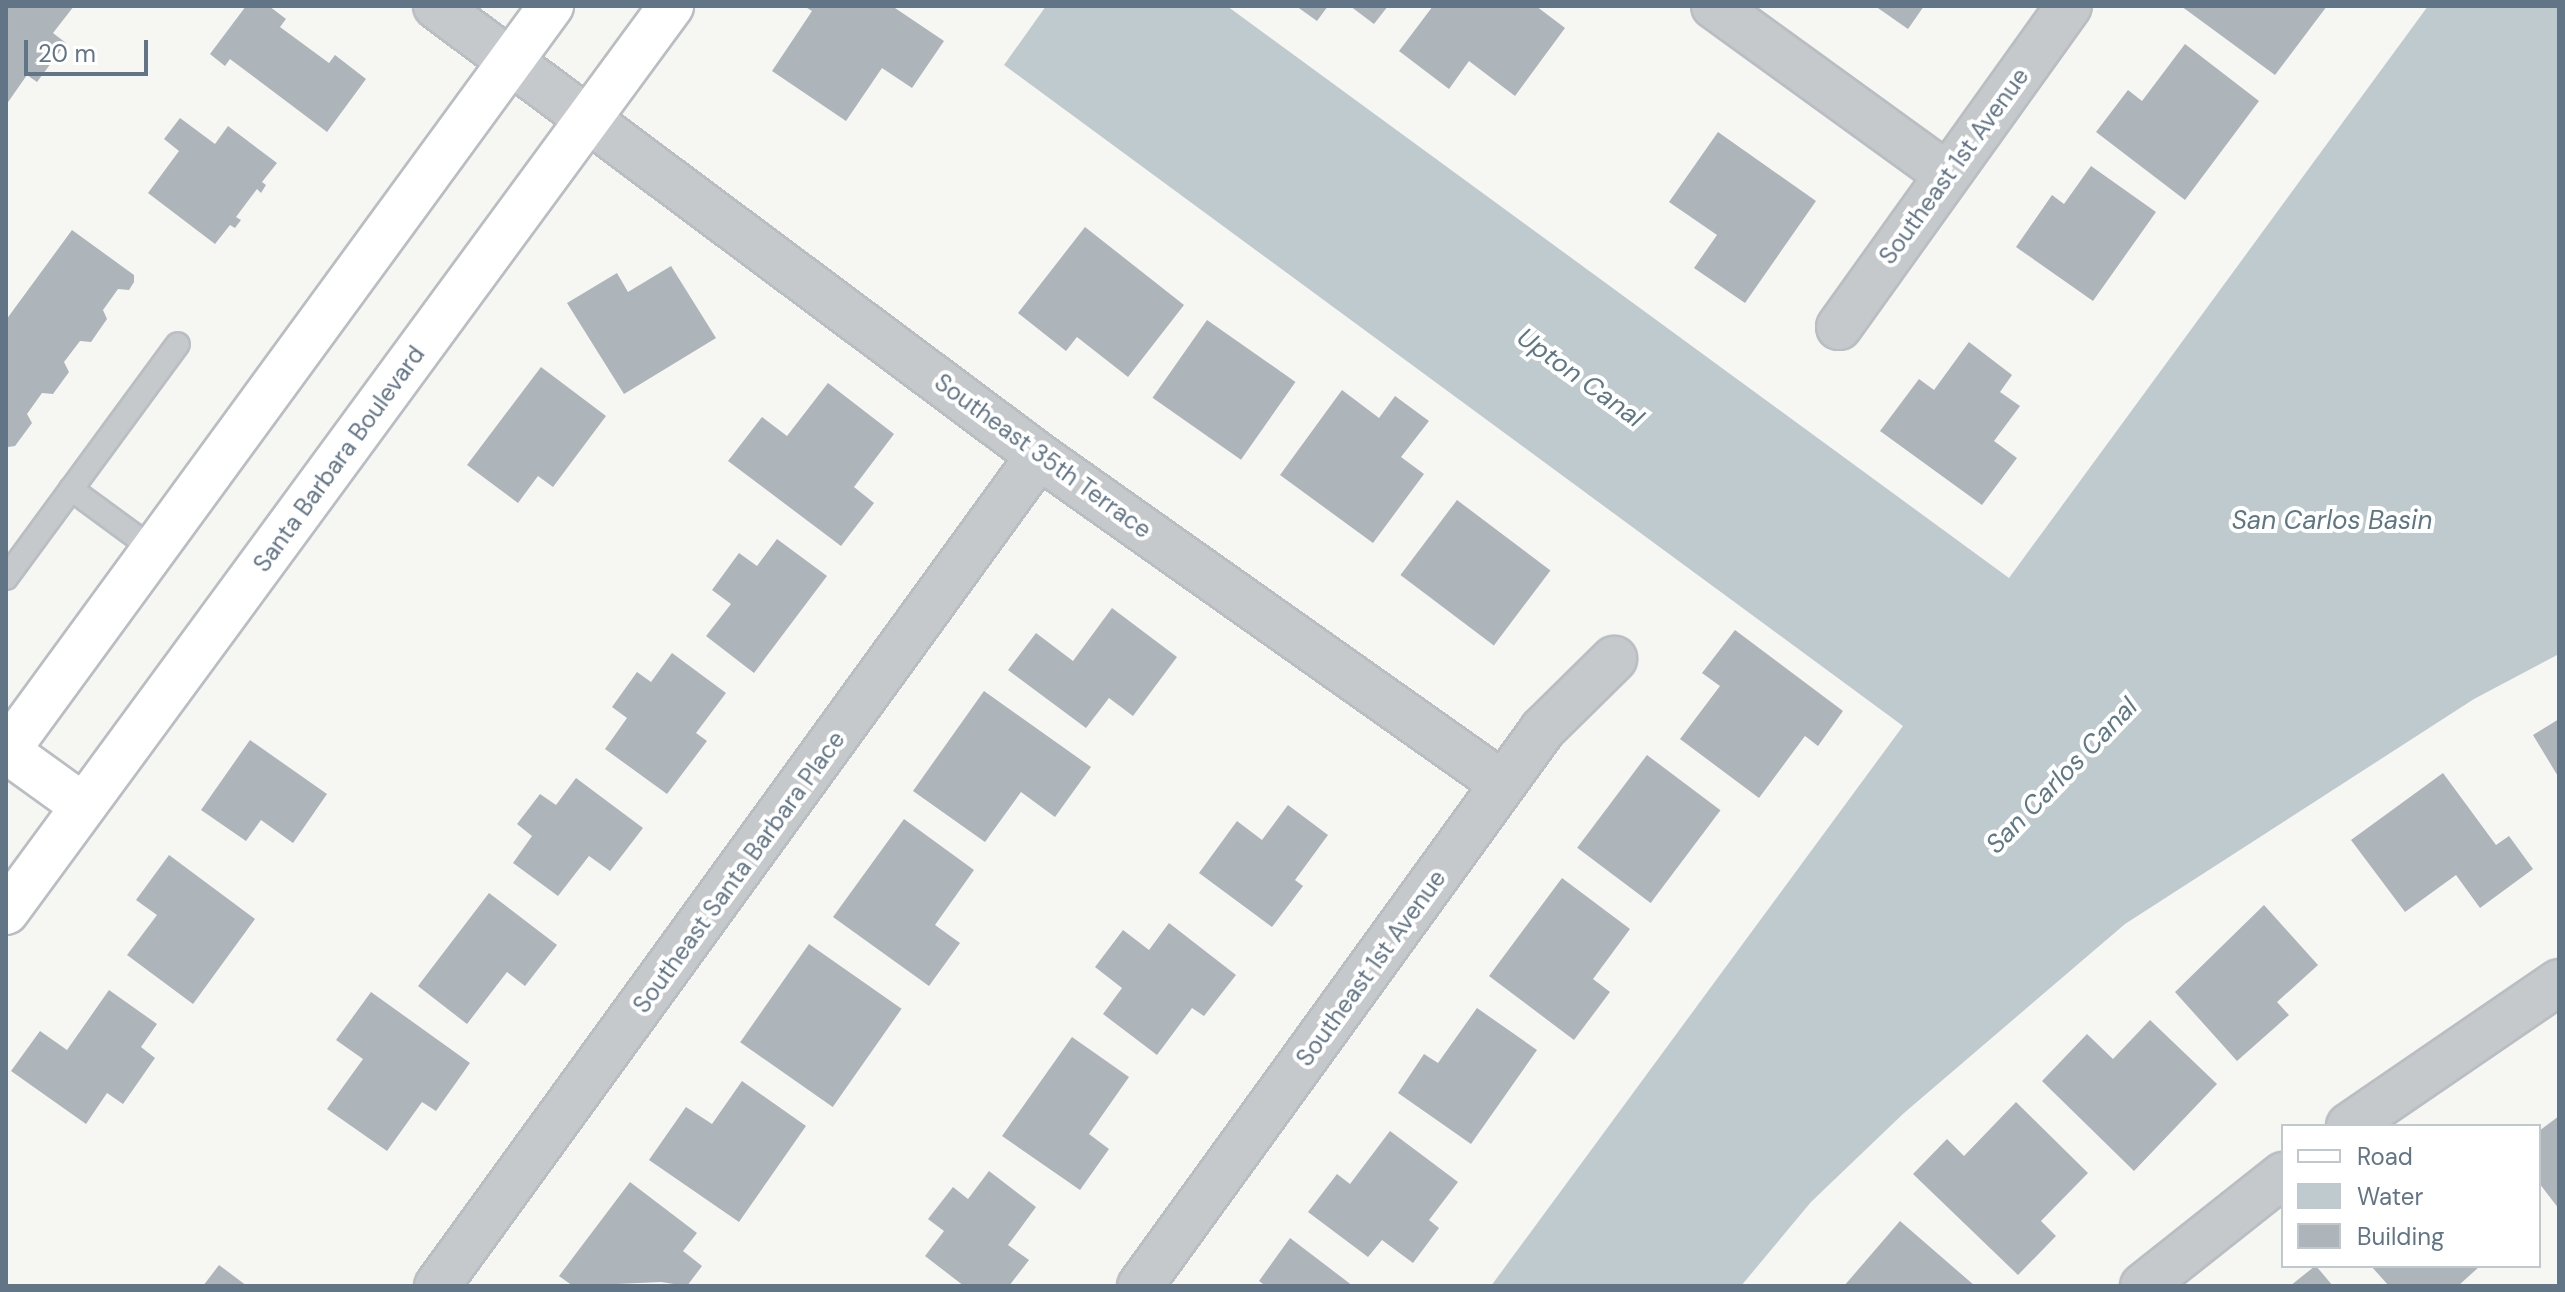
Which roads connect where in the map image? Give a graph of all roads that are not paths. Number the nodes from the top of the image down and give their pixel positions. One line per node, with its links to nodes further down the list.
1 (436, 6): 6 (street, Southeast 35th Terrace)
2 (551, 6): 6 (main road)
3 (671, 6): 7 (main road, Santa Barbara Boulevard)
4 (1714, 6): 8 (street)
5 (2069, 6): 8 (street, Southeast 1st Avenue)
6 (510, 63): 7 (street, Southeast 35th Terrace); 13 (main road)
7 (587, 120): 11 (street, Southeast 35th Terrace); 18 (main road, Santa Barbara Boulevard)
8 (1946, 174): 9 (street, Southeast 1st Avenue)
9 (1839, 327)
10 (178, 344): 12 (lane)
11 (1039, 456): 17 (street, Southeast 35th Terrace); 23 (street, Southeast Santa Barbara Place)
12 (71, 489): 13 (lane); 14 (lane)
13 (154, 550): 16 (main road)
14 (6, 578)
15 (1614, 659): 17 (street, Southeast 1st Avenue)
16 (6, 751): 18 (main road)
17 (1503, 784): 24 (street, Southeast 1st Avenue)
18 (82, 805): 19 (main road, Santa Barbara Boulevard)
19 (6, 912)
20 (2559, 982): 21 (street)
21 (2352, 1124)
22 (2281, 1177): 25 (street)
23 (437, 1286)
24 (1140, 1286)
25 (2143, 1286)

